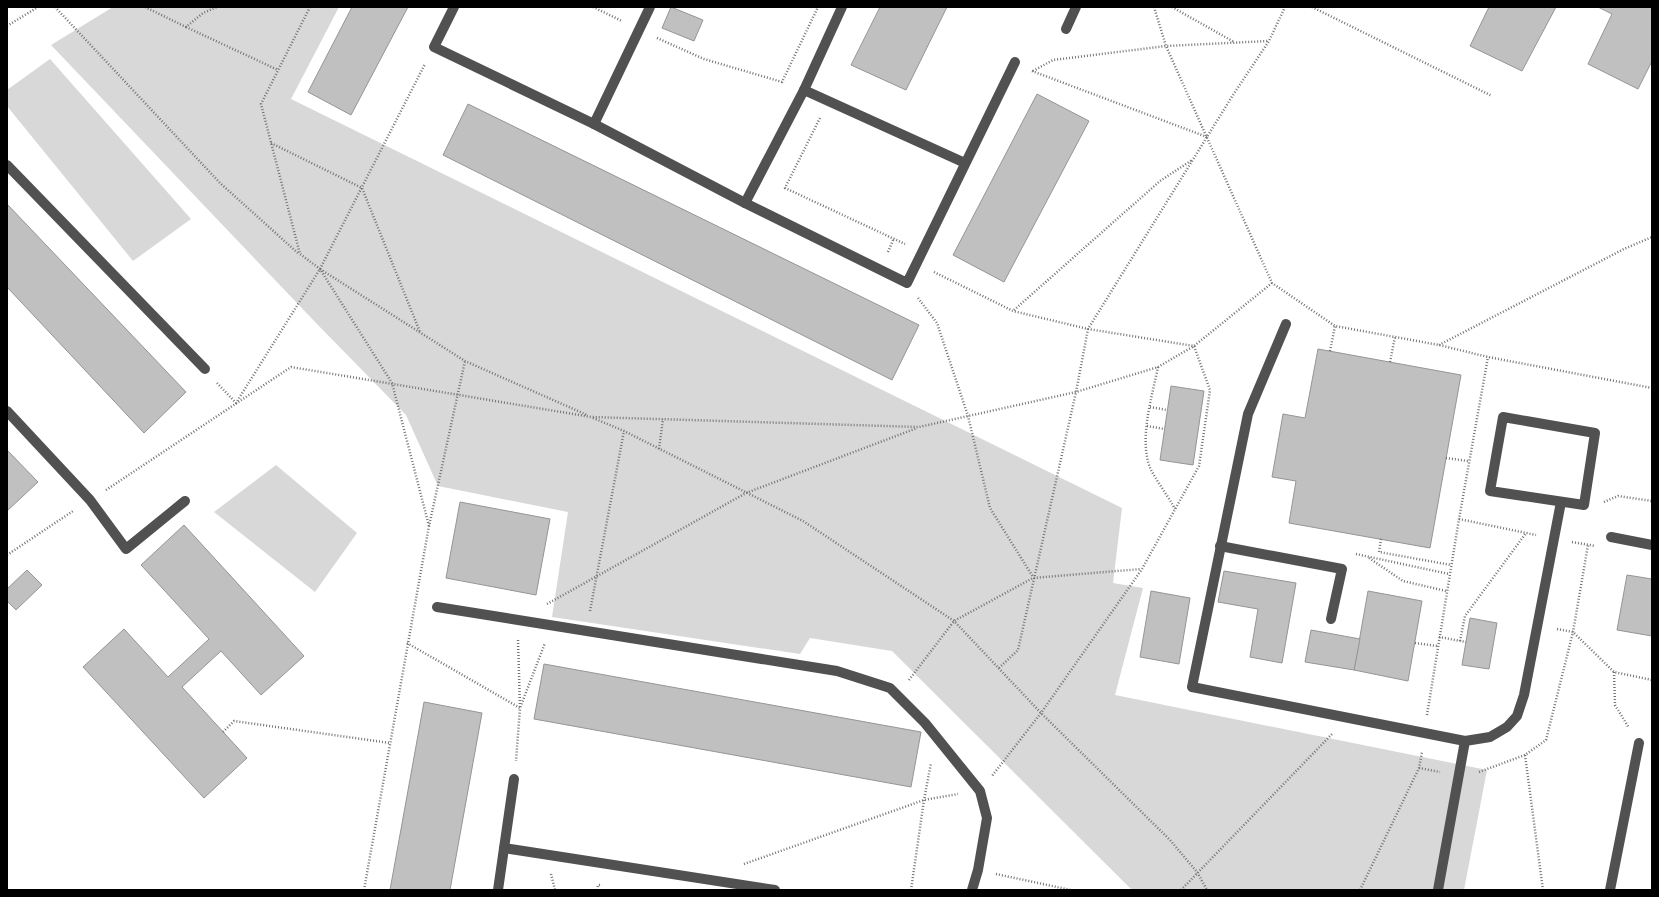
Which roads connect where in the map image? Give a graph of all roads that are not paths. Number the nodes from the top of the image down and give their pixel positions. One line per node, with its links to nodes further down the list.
1 (454, 7): 8 (lane)
2 (650, 7): 8 (lane)
3 (842, 7): 7 (lane)
4 (1076, 7): 5 (lane)
5 (1066, 29)
6 (1015, 62): 9 (lane)
7 (804, 90): 9 (lane); 11 (lane)
8 (594, 124): 11 (lane)
9 (965, 163): 11 (lane)
10 (7, 165): 13 (lane)
11 (746, 203)
12 (1286, 324): 19 (lane)
13 (205, 369)
14 (7, 411): 15 (lane)
15 (185, 501)
16 (1561, 502): 16 (lane); 22 (lane)
17 (1611, 537): 18 (lane)
18 (1652, 545)
19 (1220, 546): 21 (lane); 22 (lane)
20 (437, 607): 28 (lane)
21 (1331, 619)
22 (1465, 740): 29 (lane)
23 (1639, 743): 30 (lane)
24 (514, 779): 25 (lane)
25 (504, 848): 26 (lane); 27 (lane)
26 (498, 890)
27 (775, 890)
28 (972, 890)
29 (1438, 890)
30 (1610, 890)

